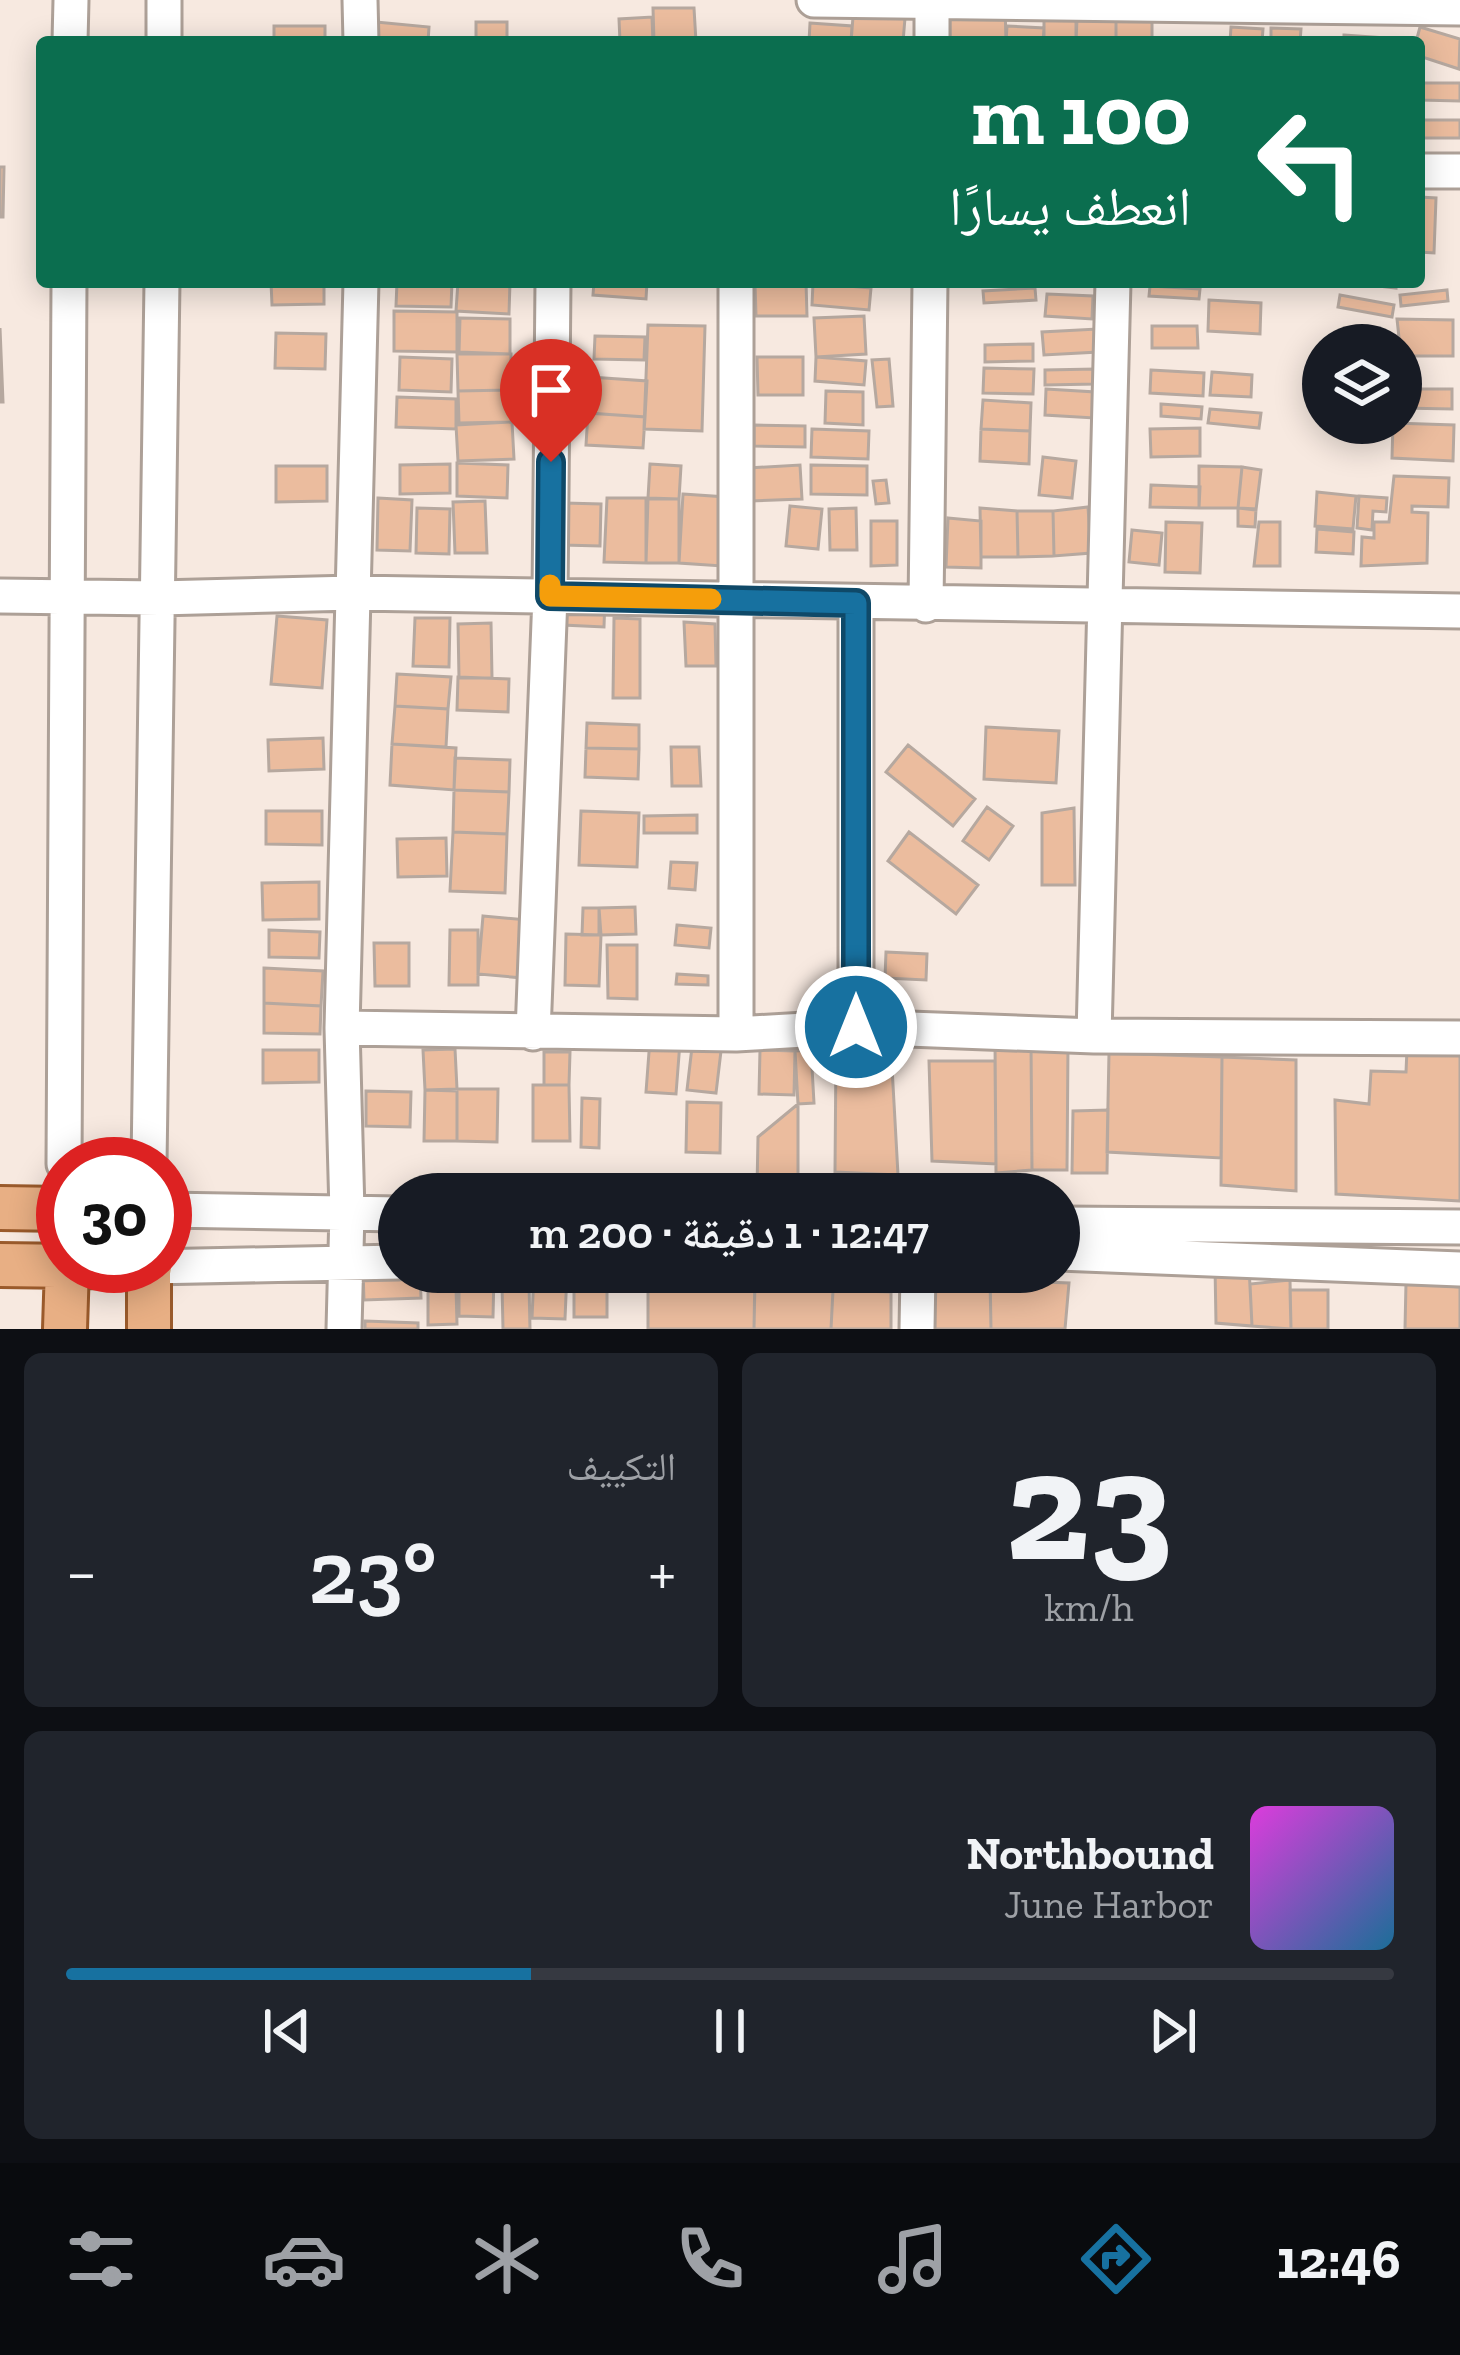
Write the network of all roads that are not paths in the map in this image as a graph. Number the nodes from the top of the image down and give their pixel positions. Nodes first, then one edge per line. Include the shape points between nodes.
1 (71, 0) edge
2 (164, 0) edge
3 (360, 0) edge
4 (814, 0) edge
5 (932, 0) edge
6 (1460, 8) edge
7 (70, 36) edge
8 (164, 36) edge
9 (362, 36) edge
10 (932, 36) edge
11 (1425, 170) edge
12 (1460, 172) edge
13 (69, 288) edge
14 (162, 288) edge
15 (361, 288) edge
16 (554, 288) edge
17 (736, 288) edge
18 (930, 288) edge
19 (1113, 288) edge
20 (353, 593) junction
21 (0, 596) edge
22 (550, 596) junction
23 (66, 597) junction
24 (158, 598) junction
25 (739, 599) junction
26 (856, 603) junction
27 (926, 605) junction
28 (1106, 607) junction
29 (1460, 610) edge
30 (856, 1027) junction
31 (342, 1028) junction
32 (533, 1033) junction
33 (736, 1034) junction
34 (1094, 1036) junction
35 (1460, 1038) edge
36 (64, 1137) edge
37 (149, 1137) edge
38 (0, 1208) edge
39 (36, 1209) edge
40 (192, 1210) edge
41 (347, 1212) junction
42 (378, 1213) edge
43 (1080, 1224) edge
44 (1460, 1227) edge
45 (1080, 1254) edge
46 (378, 1262) edge
47 (345, 1263) junction
48 (0, 1265) edge
49 (192, 1265) edge
50 (36, 1266) edge
51 (1460, 1269) edge
52 (66, 1293) edge
53 (149, 1293) edge
54 (918, 1293) edge
55 (65, 1329) edge
56 (148, 1329) edge
57 (344, 1329) edge
58 (917, 1329) edge

1 - 7 street
2 - 8 street
3 - 9 street
4 - 5 street
5 - 6 street
5 - 10 street
11 - 12 street
13 - 23 street
14 - 24 street
15 - 20 street
16 - 22 street
17 - 25 street
18 - 27 street
19 - 28 street
20 - 22 street
20 - 24 street
20 - 31 street
21 - 23 street
22 - 25 street
22 - 32 street
23 - 24 street
23 - 36 street
24 - 37 street
25 - 26 street
25 - 33 street
26 - 27 street
26 - 30 street
27 - 28 street
28 - 29 street
28 - 34 street
30 - 33 street
30 - 34 street
31 - 32 street
31 - 41 street
32 - 33 street
34 - 35 street
38 - 39 main road
40 - 41 street
41 - 42 street
41 - 47 street
43 - 44 street
45 - 51 street
46 - 47 street
47 - 49 street
47 - 57 street
48 - 50 main road
52 - 55 main road
53 - 56 main road
54 - 58 street

